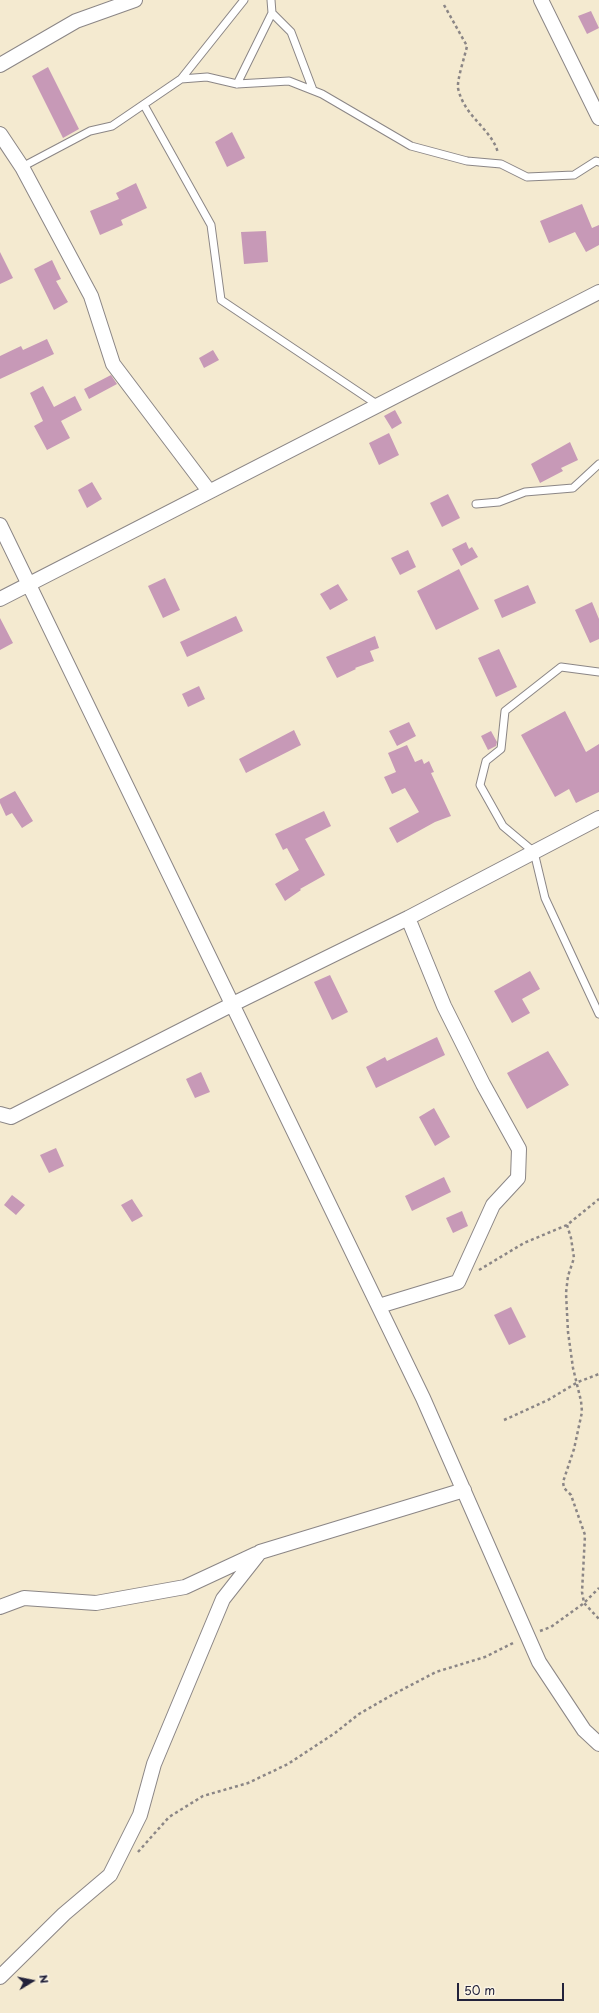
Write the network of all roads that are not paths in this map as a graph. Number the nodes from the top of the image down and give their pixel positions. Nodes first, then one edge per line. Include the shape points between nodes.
1 (135, 0) edge
2 (244, 0) edge
3 (271, 0) edge
4 (541, 0) edge
5 (272, 13) junction
6 (0, 65) edge
7 (181, 79) junction
8 (237, 84) junction
9 (312, 90) junction
10 (144, 104) junction
11 (599, 118) edge
12 (0, 134) edge
13 (599, 162) edge
14 (22, 167) junction
15 (599, 292) edge
16 (378, 405) junction
17 (599, 464) edge
18 (209, 491) junction
19 (476, 504) dead end
20 (0, 525) edge
21 (30, 584) junction
22 (0, 599) edge
23 (599, 672) edge
24 (599, 818) edge
25 (534, 852) junction
26 (408, 918) junction
27 (233, 1004) junction
28 (599, 1014) edge
29 (0, 1114) edge
30 (379, 1306) junction
31 (464, 1490) junction
32 (260, 1552) junction
33 (0, 1607) edge
34 (599, 1744) edge
35 (0, 1977) edge

1 - 6 street via 76,21
2 - 7 lane
3 - 5 lane
4 - 11 street
5 - 8 lane
5 - 9 lane via 291,32
7 - 8 lane via 207,77
7 - 10 lane
8 - 9 lane via 290,81
9 - 13 lane via 411,146 467,161 501,164 527,177 574,175 596,161
10 - 14 lane via 112,126 90,131
10 - 16 lane via 211,225 221,300
12 - 14 street
14 - 18 street via 91,296 113,364
15 - 16 street
16 - 18 street
17 - 19 lane via 573,488 525,492 499,502
18 - 21 street
20 - 21 street
21 - 22 street
21 - 27 street
23 - 25 lane via 561,667 506,711 501,748 486,761 480,785 503,826
24 - 25 street
25 - 26 street
25 - 28 lane via 544,898
26 - 27 street
26 - 30 street via 444,1006 519,1149 518,1178 493,1205 458,1282
27 - 29 street via 11,1117
27 - 30 street
30 - 31 street
31 - 32 street
31 - 34 street via 539,1662 584,1730
32 - 33 street via 185,1588 96,1603 24,1598
32 - 35 street via 223,1599 154,1764 140,1815 110,1875 64,1914

